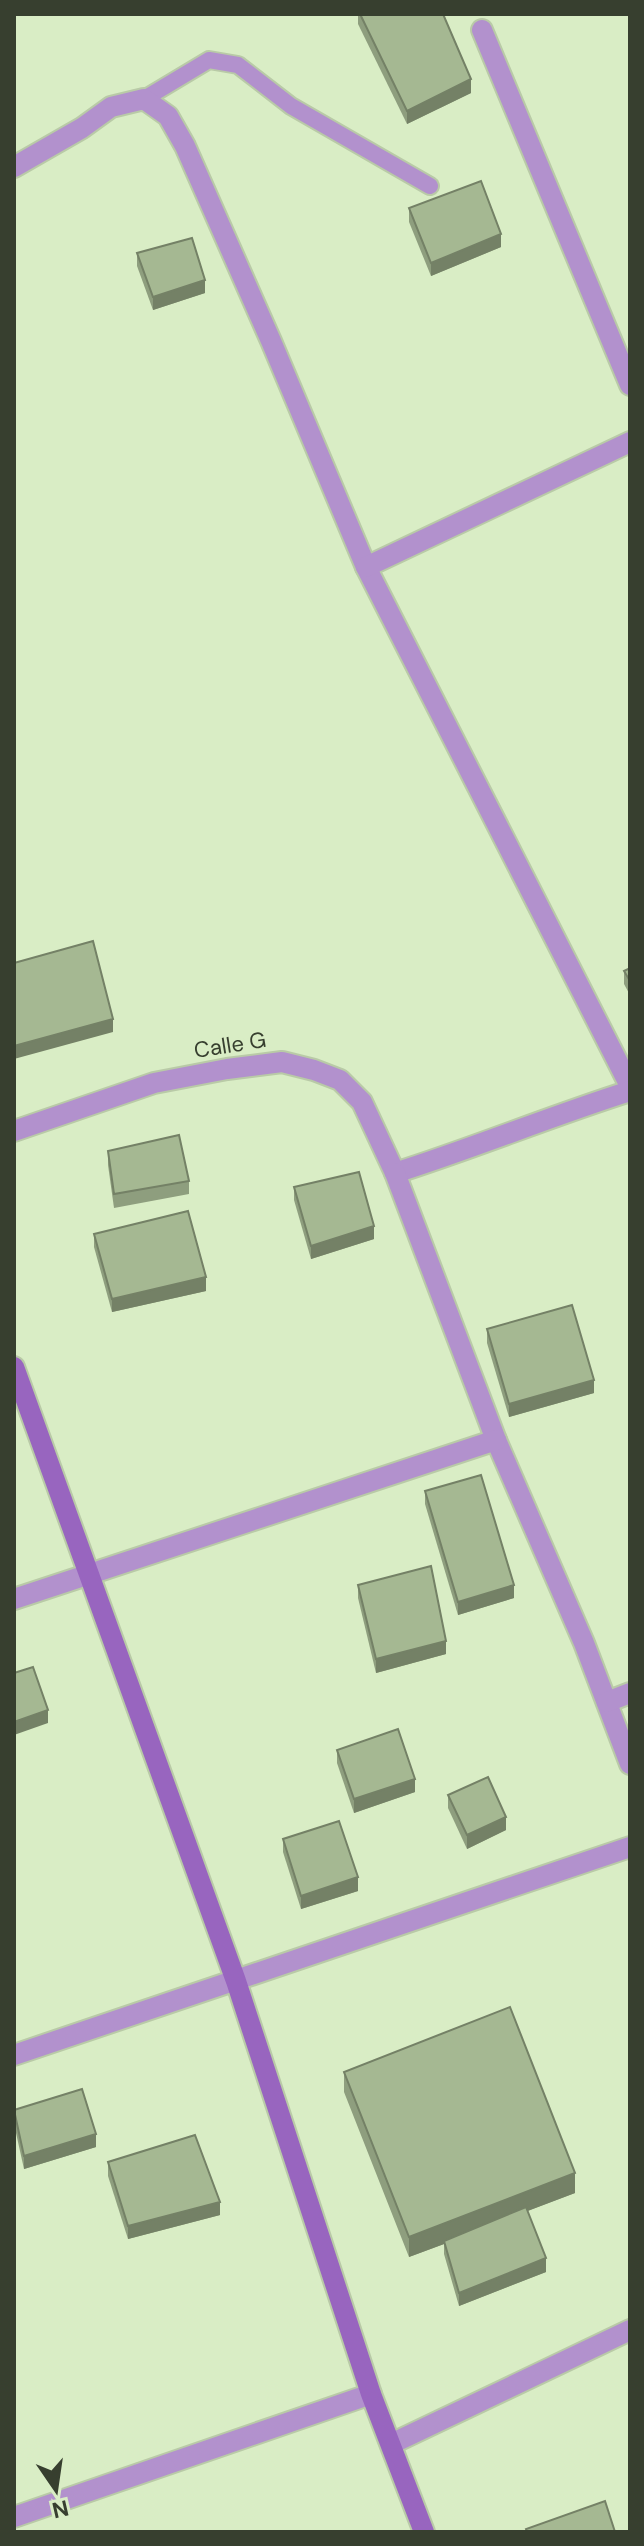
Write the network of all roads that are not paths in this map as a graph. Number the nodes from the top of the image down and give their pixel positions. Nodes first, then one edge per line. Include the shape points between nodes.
1 (482, 30) dead end
2 (144, 99) junction
3 (14, 167) edge
4 (430, 186) dead end
5 (630, 385) edge
6 (630, 442) edge
7 (366, 567) junction
8 (630, 1088) edge
9 (14, 1131) edge
10 (395, 1173) junction
11 (14, 1367) edge
12 (496, 1440) junction
13 (90, 1575) junction
14 (14, 1599) edge
15 (630, 1693) edge
16 (607, 1702) junction
17 (630, 1764) edge
18 (630, 1847) edge
19 (236, 1981) junction
20 (14, 2055) edge
21 (630, 2330) edge
22 (371, 2394) junction
23 (391, 2444) junction
24 (14, 2517) edge
25 (424, 2532) edge

1 - 5 street
2 - 3 street via 111,107
2 - 4 lane via 209,60 238,65 291,106
2 - 7 street via 168,116 185,146
6 - 7 street
7 - 8 street
8 - 10 street
9 - 10 street, Calle G via 154,1083 282,1062 340,1080 362,1102
10 - 12 street, Calle G
11 - 13 street
12 - 13 street
12 - 16 street, Calle G
13 - 14 street
13 - 19 street
15 - 16 street
16 - 17 street, Calle G
18 - 19 street
19 - 20 street
19 - 22 street
21 - 23 street
22 - 23 street
22 - 24 street
23 - 25 street

